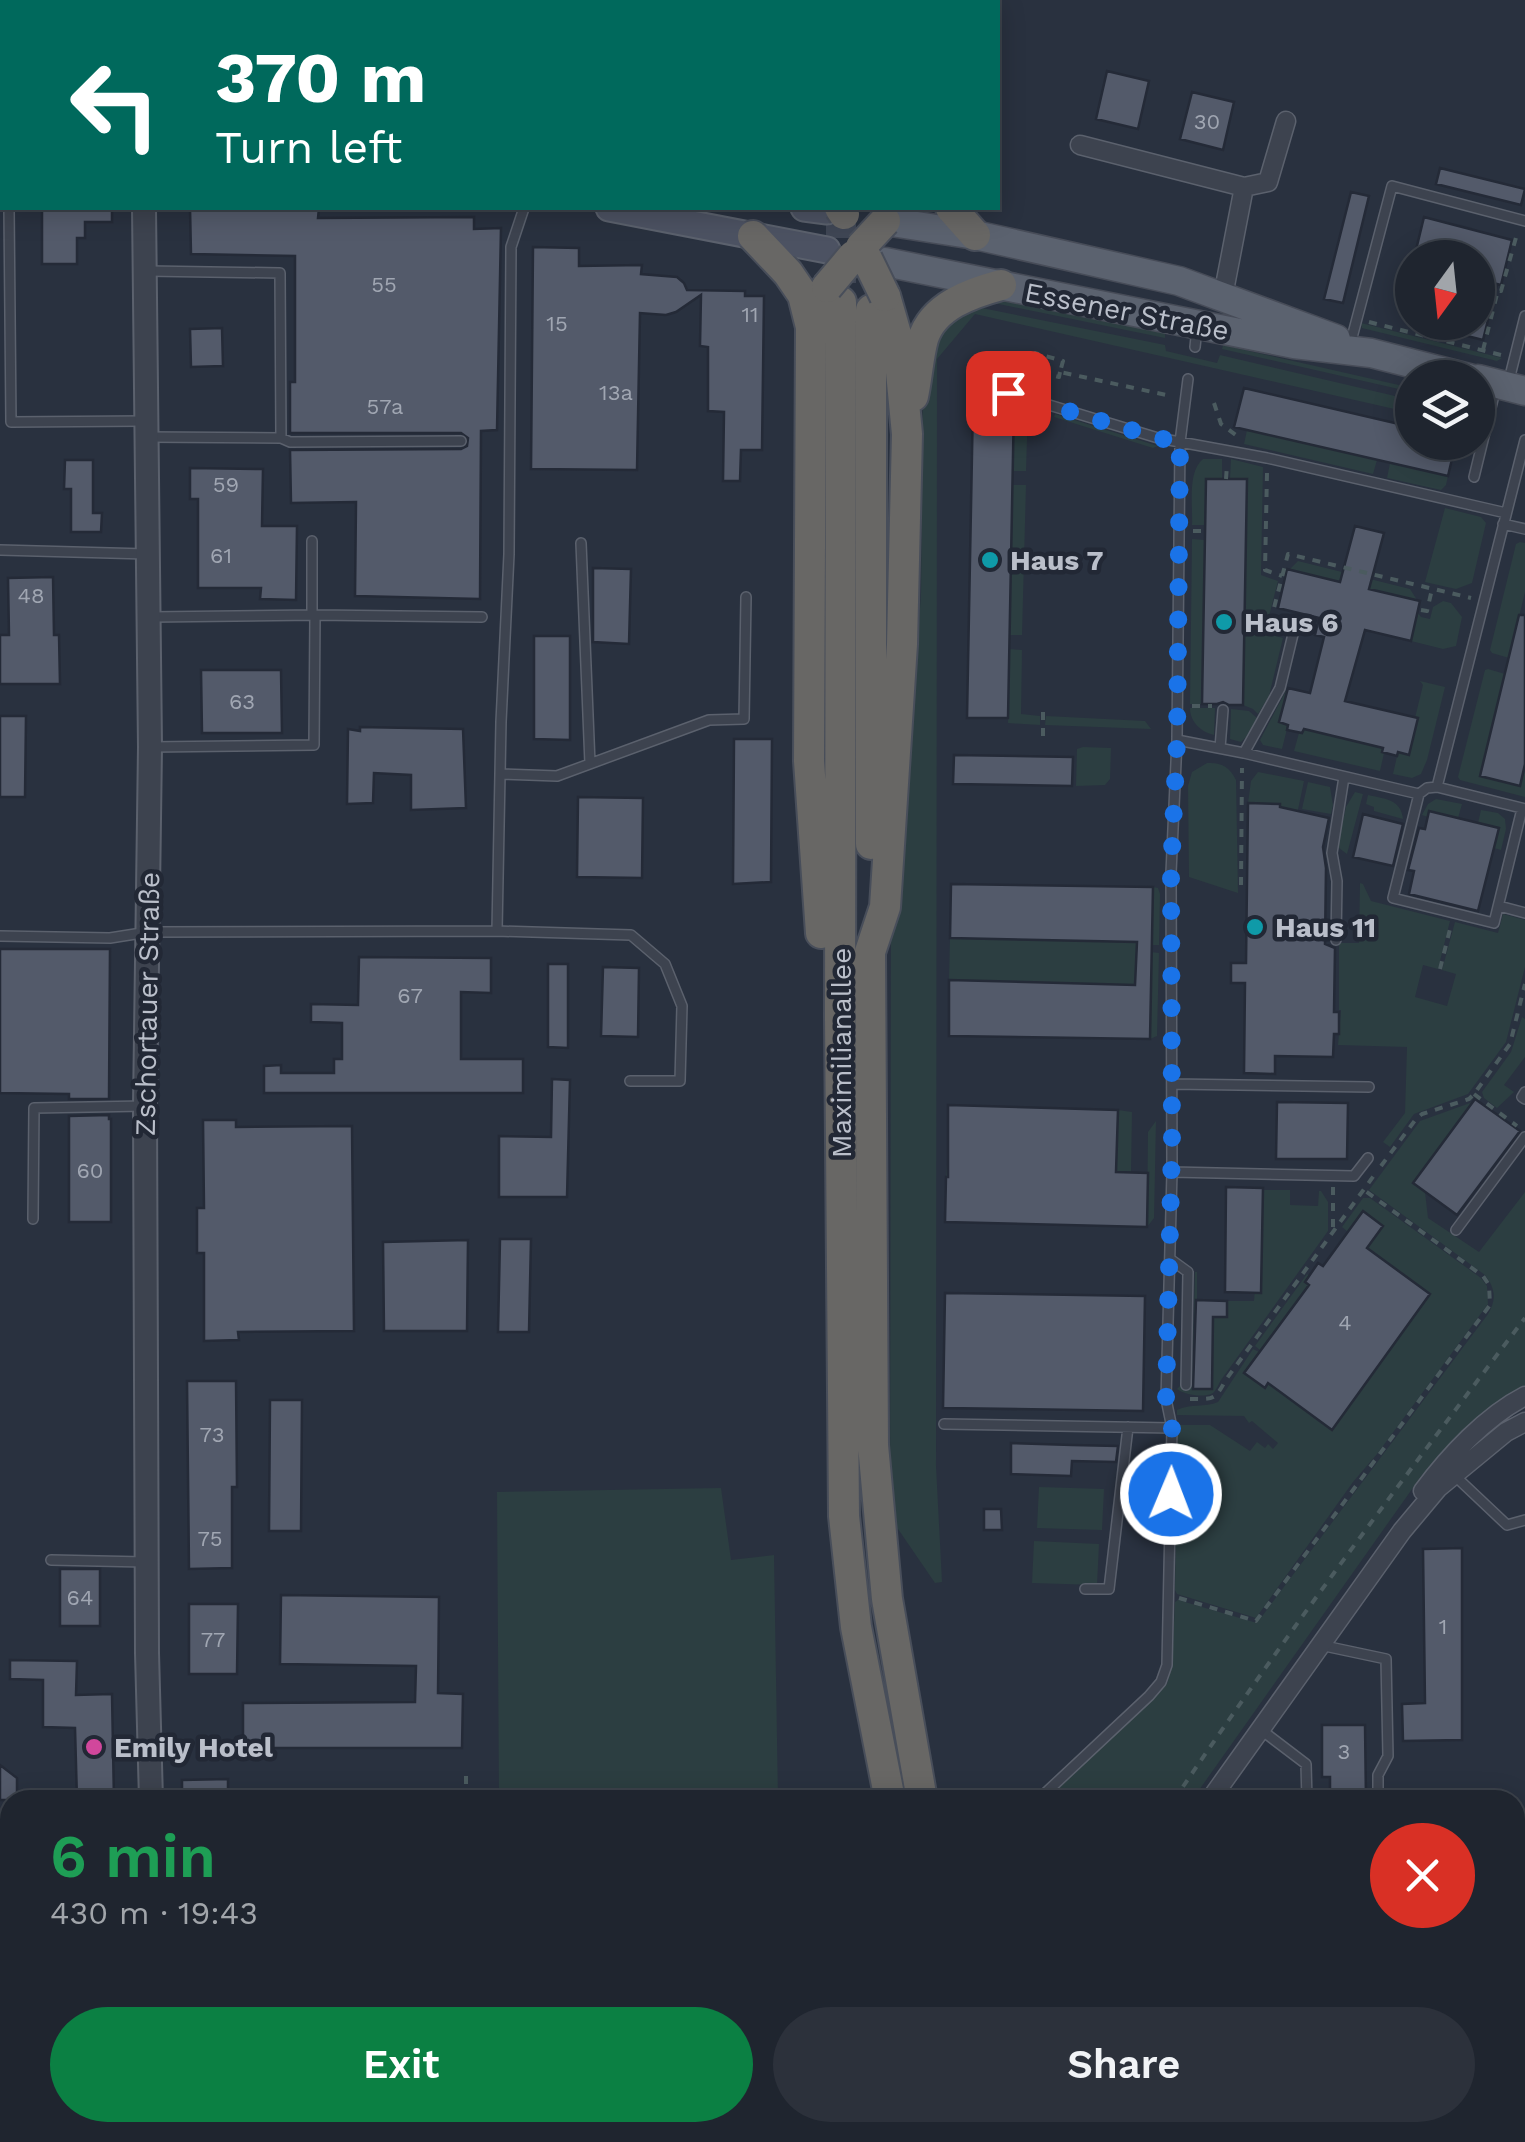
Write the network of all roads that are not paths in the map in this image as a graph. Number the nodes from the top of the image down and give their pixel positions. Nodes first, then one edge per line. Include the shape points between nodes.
1 (1286, 121) dead end
2 (1080, 145) dead end
3 (1244, 187) junction
4 (9, 210) edge
5 (144, 210) edge
6 (523, 210) edge
7 (619, 210) edge
8 (829, 210) edge
9 (953, 210) edge
10 (892, 214) edge
11 (1521, 226) edge
12 (752, 236) junction
13 (975, 236) junction
14 (859, 255) junction
15 (145, 271) junction
16 (1000, 285) junction
17 (834, 295) junction
18 (1223, 296) junction
19 (878, 303) junction
20 (1525, 316) edge
21 (812, 328) junction
22 (1360, 339) junction
23 (1423, 360) edge
24 (1188, 380) dead end
25 (1495, 384) edge
26 (983, 385) dead end
27 (145, 429) junction
28 (907, 434) junction
29 (280, 438) junction
30 (1525, 440) edge
31 (461, 442) dead end
32 (1180, 442) junction
33 (1478, 460) edge
34 (1474, 477) dead end
35 (1505, 518) junction
36 (1525, 530) edge
37 (312, 541) dead end
38 (581, 543) dead end
39 (0, 550) edge
40 (147, 554) junction
41 (746, 598) dead end
42 (313, 615) junction
43 (148, 617) junction
44 (482, 617) dead end
45 (1295, 626) dead end
46 (1223, 710) dead end
47 (1177, 740) junction
48 (150, 747) junction
49 (1220, 748) junction
50 (1244, 753) junction
51 (590, 764) junction
52 (500, 774) junction
53 (1344, 777) junction
54 (1437, 787) junction
55 (1419, 794) junction
56 (1524, 809) edge
57 (1499, 906) junction
58 (1525, 913) edge
59 (497, 930) junction
60 (148, 932) junction
61 (0, 936) edge
62 (1336, 940) dead end
63 (870, 952) junction
64 (840, 1018) junction
65 (630, 1081) dead end
66 (1173, 1084) junction
67 (1369, 1087) dead end
68 (145, 1106) junction
69 (1525, 1134) edge
70 (1368, 1158) dead end
71 (1172, 1172) junction
72 (33, 1219) dead end
73 (1456, 1230) dead end
74 (1170, 1259) junction
75 (1186, 1385) dead end
76 (1525, 1396) edge
77 (1525, 1422) edge
78 (944, 1424) dead end
79 (1128, 1427) junction
80 (1172, 1428) junction
81 (1454, 1475) junction
82 (1525, 1520) edge
83 (1402, 1531) junction
84 (51, 1560) dead end
85 (148, 1562) junction
86 (1085, 1589) dead end
87 (1320, 1645) junction
88 (1260, 1729) junction
89 (151, 1790) edge
90 (888, 1790) edge
91 (920, 1790) edge
92 (1048, 1790) edge
93 (1217, 1790) edge
94 (1306, 1790) edge
95 (1378, 1790) edge

1 - 3 street via 1268,182
2 - 3 street
3 - 18 street, Essener Straße
4 - 27 lane via 11,422
5 - 15 street, Zschortauer Straße
6 - 52 lane via 511,246
7 - 12 main road, Essener Straße
8 - 14 highway
9 - 13 highway
10 - 13 main road, Essener Straße
10 - 14 highway, bridge
11 - 22 lane via 1392,186
12 - 14 main road, Essener Straße
12 - 21 highway via 788,273
13 - 18 main road, Essener Straße via 1133,269
14 - 16 main road, Essener Straße
14 - 17 highway, bridge
14 - 19 highway, bridge
15 - 27 street, Zschortauer Straße
15 - 29 lane via 280,273
16 - 22 main road, Essener Straße via 1196,336 1294,344
16 - 28 highway via 958,300 924,335
17 - 21 highway via 818,302
17 - 64 highway, Maximilianallee
18 - 22 main road, Essener Straße
19 - 28 highway via 898,341
19 - 63 highway, Maximilianallee
20 - 25 lane via 1514,358
21 - 64 highway via 809,761 824,979
22 - 23 main road, Essener Straße
24 - 32 lane
26 - 32 lane
27 - 29 lane
27 - 40 street, Zschortauer Straße
28 - 63 highway via 885,907
29 - 31 lane
30 - 35 lane
32 - 35 lane
32 - 47 lane
33 - 34 lane
35 - 36 lane
35 - 54 lane
37 - 42 lane
38 - 51 lane
39 - 40 lane
40 - 43 street, Zschortauer Straße
41 - 51 lane via 744,719 709,720
42 - 43 lane
42 - 44 lane
42 - 48 lane via 314,745
43 - 48 street, Zschortauer Straße
45 - 50 lane via 1280,688
46 - 49 lane
47 - 49 lane
47 - 66 lane
48 - 60 street, Zschortauer Straße
49 - 50 lane
50 - 53 lane
51 - 52 lane via 557,776
52 - 59 lane
53 - 55 lane
53 - 62 lane via 1332,853
54 - 55 lane
54 - 56 lane
55 - 57 lane via 1392,898 1494,923
56 - 57 lane
57 - 58 lane
59 - 60 lane
59 - 65 lane via 631,935 665,964 682,1006 680,1081
60 - 61 lane
60 - 68 street, Zschortauer Straße
63 - 91 highway, Maximilianallee via 873,1445 887,1600
64 - 90 highway, Maximilianallee via 844,1516 856,1628
66 - 67 lane
66 - 71 lane
68 - 72 lane via 34,1108
68 - 85 street, Zschortauer Straße
69 - 73 lane
70 - 71 lane via 1354,1176
71 - 74 lane
74 - 75 lane via 1188,1272
74 - 80 lane via 1166,1399
76 - 83 street via 1444,1462
77 - 81 street
78 - 79 lane
79 - 80 lane
79 - 86 lane via 1109,1588
80 - 92 lane via 1167,1665 1161,1682
81 - 82 lane via 1507,1524
81 - 83 street
83 - 87 street
84 - 85 lane
85 - 89 street, Zschortauer Straße
87 - 88 street
87 - 95 lane via 1386,1659 1388,1756
88 - 93 street
88 - 94 lane via 1306,1764

